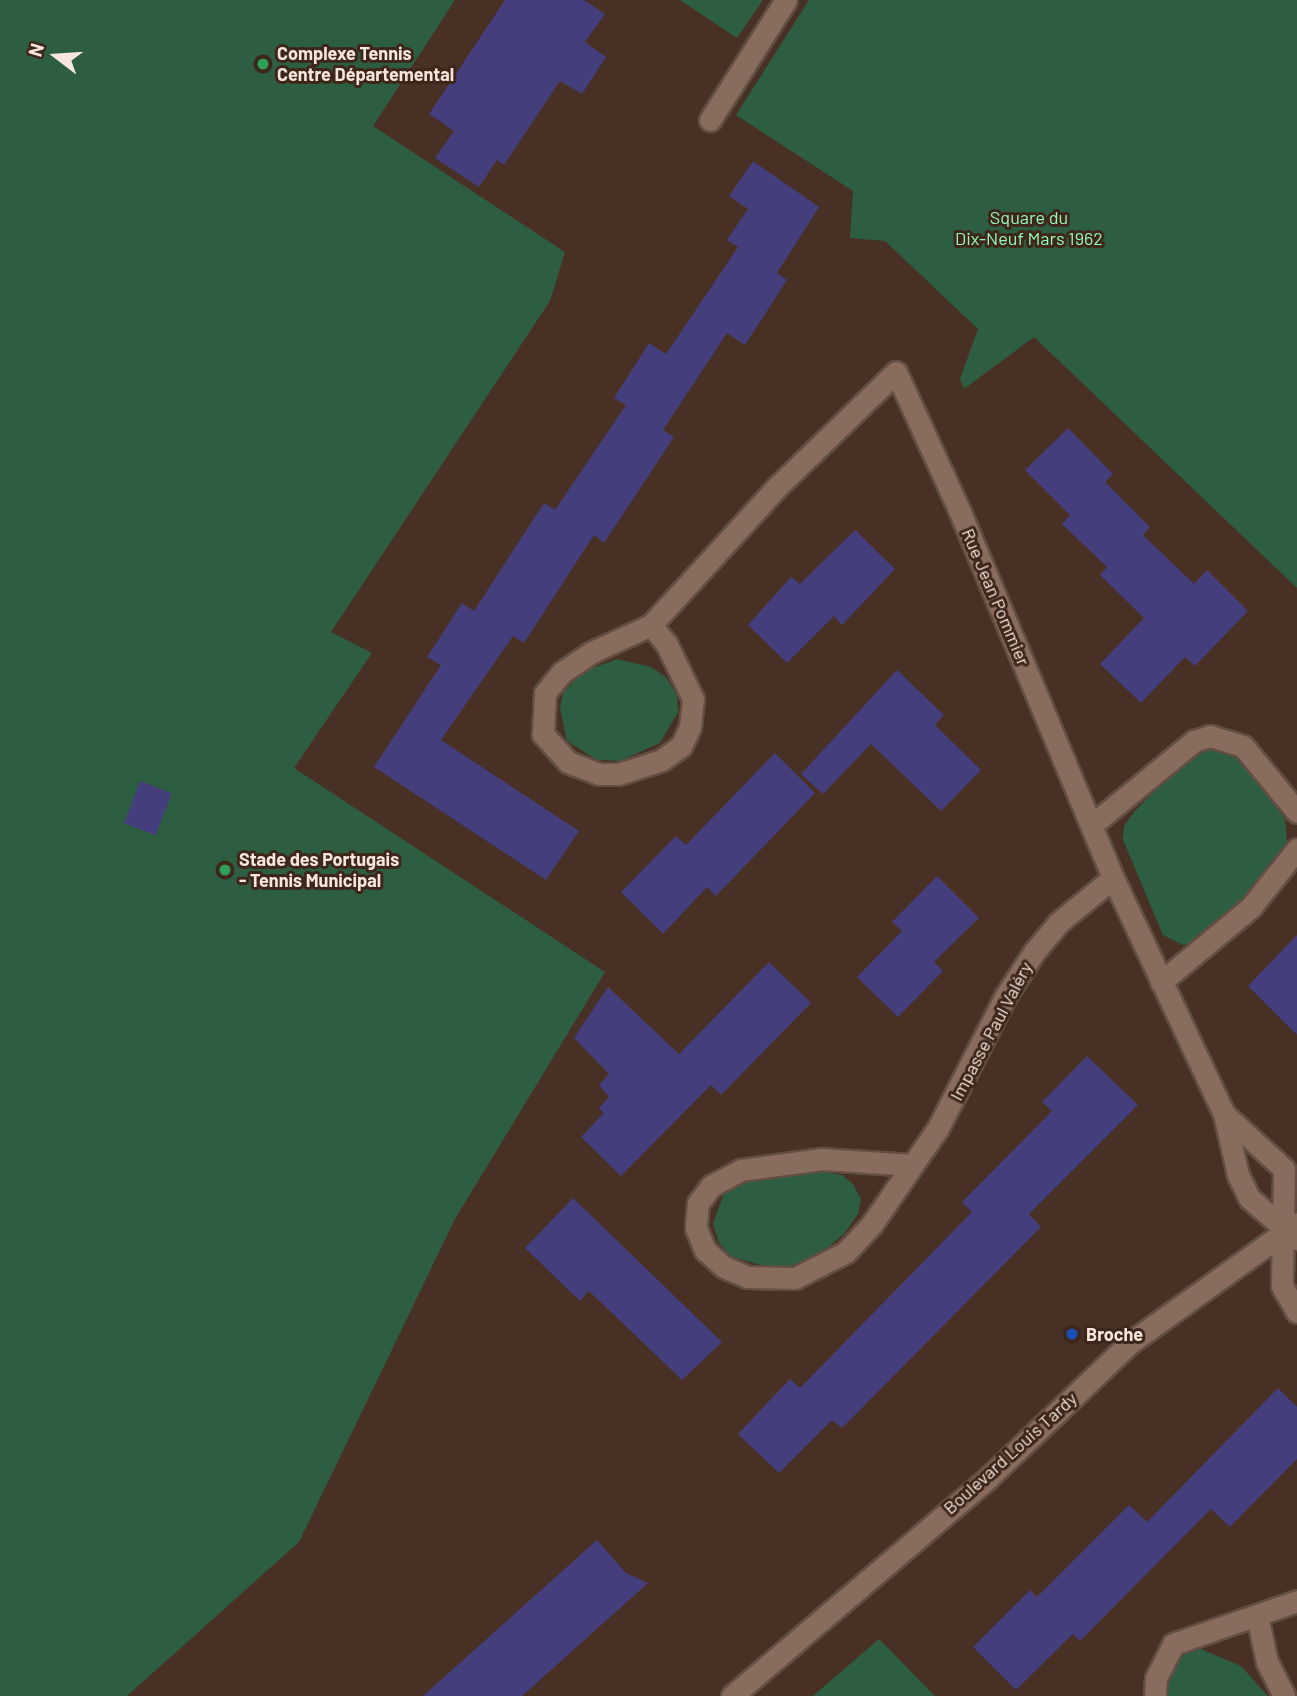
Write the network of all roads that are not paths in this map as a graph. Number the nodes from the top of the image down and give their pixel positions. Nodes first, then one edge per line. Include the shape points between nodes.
1 (786, 0) edge
2 (710, 120) dead end
3 (651, 625) junction
4 (1297, 812) edge
5 (1093, 824) junction
6 (1297, 849) edge
7 (1113, 878) junction
8 (1161, 982) junction
9 (1224, 1114) junction
10 (912, 1165) junction
11 (1292, 1231) edge
12 (1297, 1312) edge
13 (1297, 1601) edge
14 (1257, 1616) junction
15 (732, 1696) edge
16 (1155, 1696) edge
17 (1284, 1696) edge

1 - 2 street
3 - 3 street via 592,652 561,673 545,694 543,734 568,762 599,774 618,774 662,760 681,746 690,727 693,698 667,645
3 - 5 street, Rue Jean Pommier via 777,487 895,372
4 - 5 street via 1243,746 1210,736 1194,741
5 - 7 street, Rue Jean Pommier
6 - 8 street via 1251,906
7 - 8 street, Rue Jean Pommier
7 - 10 street, Impasse Paul Valéry via 1058,923 1034,951 969,1074
8 - 9 street, Rue Jean Pommier
9 - 11 street, Rue Jean Pommier via 1238,1175 1249,1198
9 - 11 street, Rue Jean Pommier via 1284,1168
10 - 10 street, Impasse Paul Valéry via 872,1224 846,1252 795,1278 771,1281 724,1267 705,1250 696,1228 698,1203 710,1186 741,1170 822,1159
11 - 12 street, Rue Jean Pommier via 1282,1286
11 - 15 street, Boulevard Louis Tardy via 1131,1342 988,1478
13 - 14 street
14 - 16 street via 1194,1633 1173,1644 1156,1678
14 - 17 street via 1267,1662

